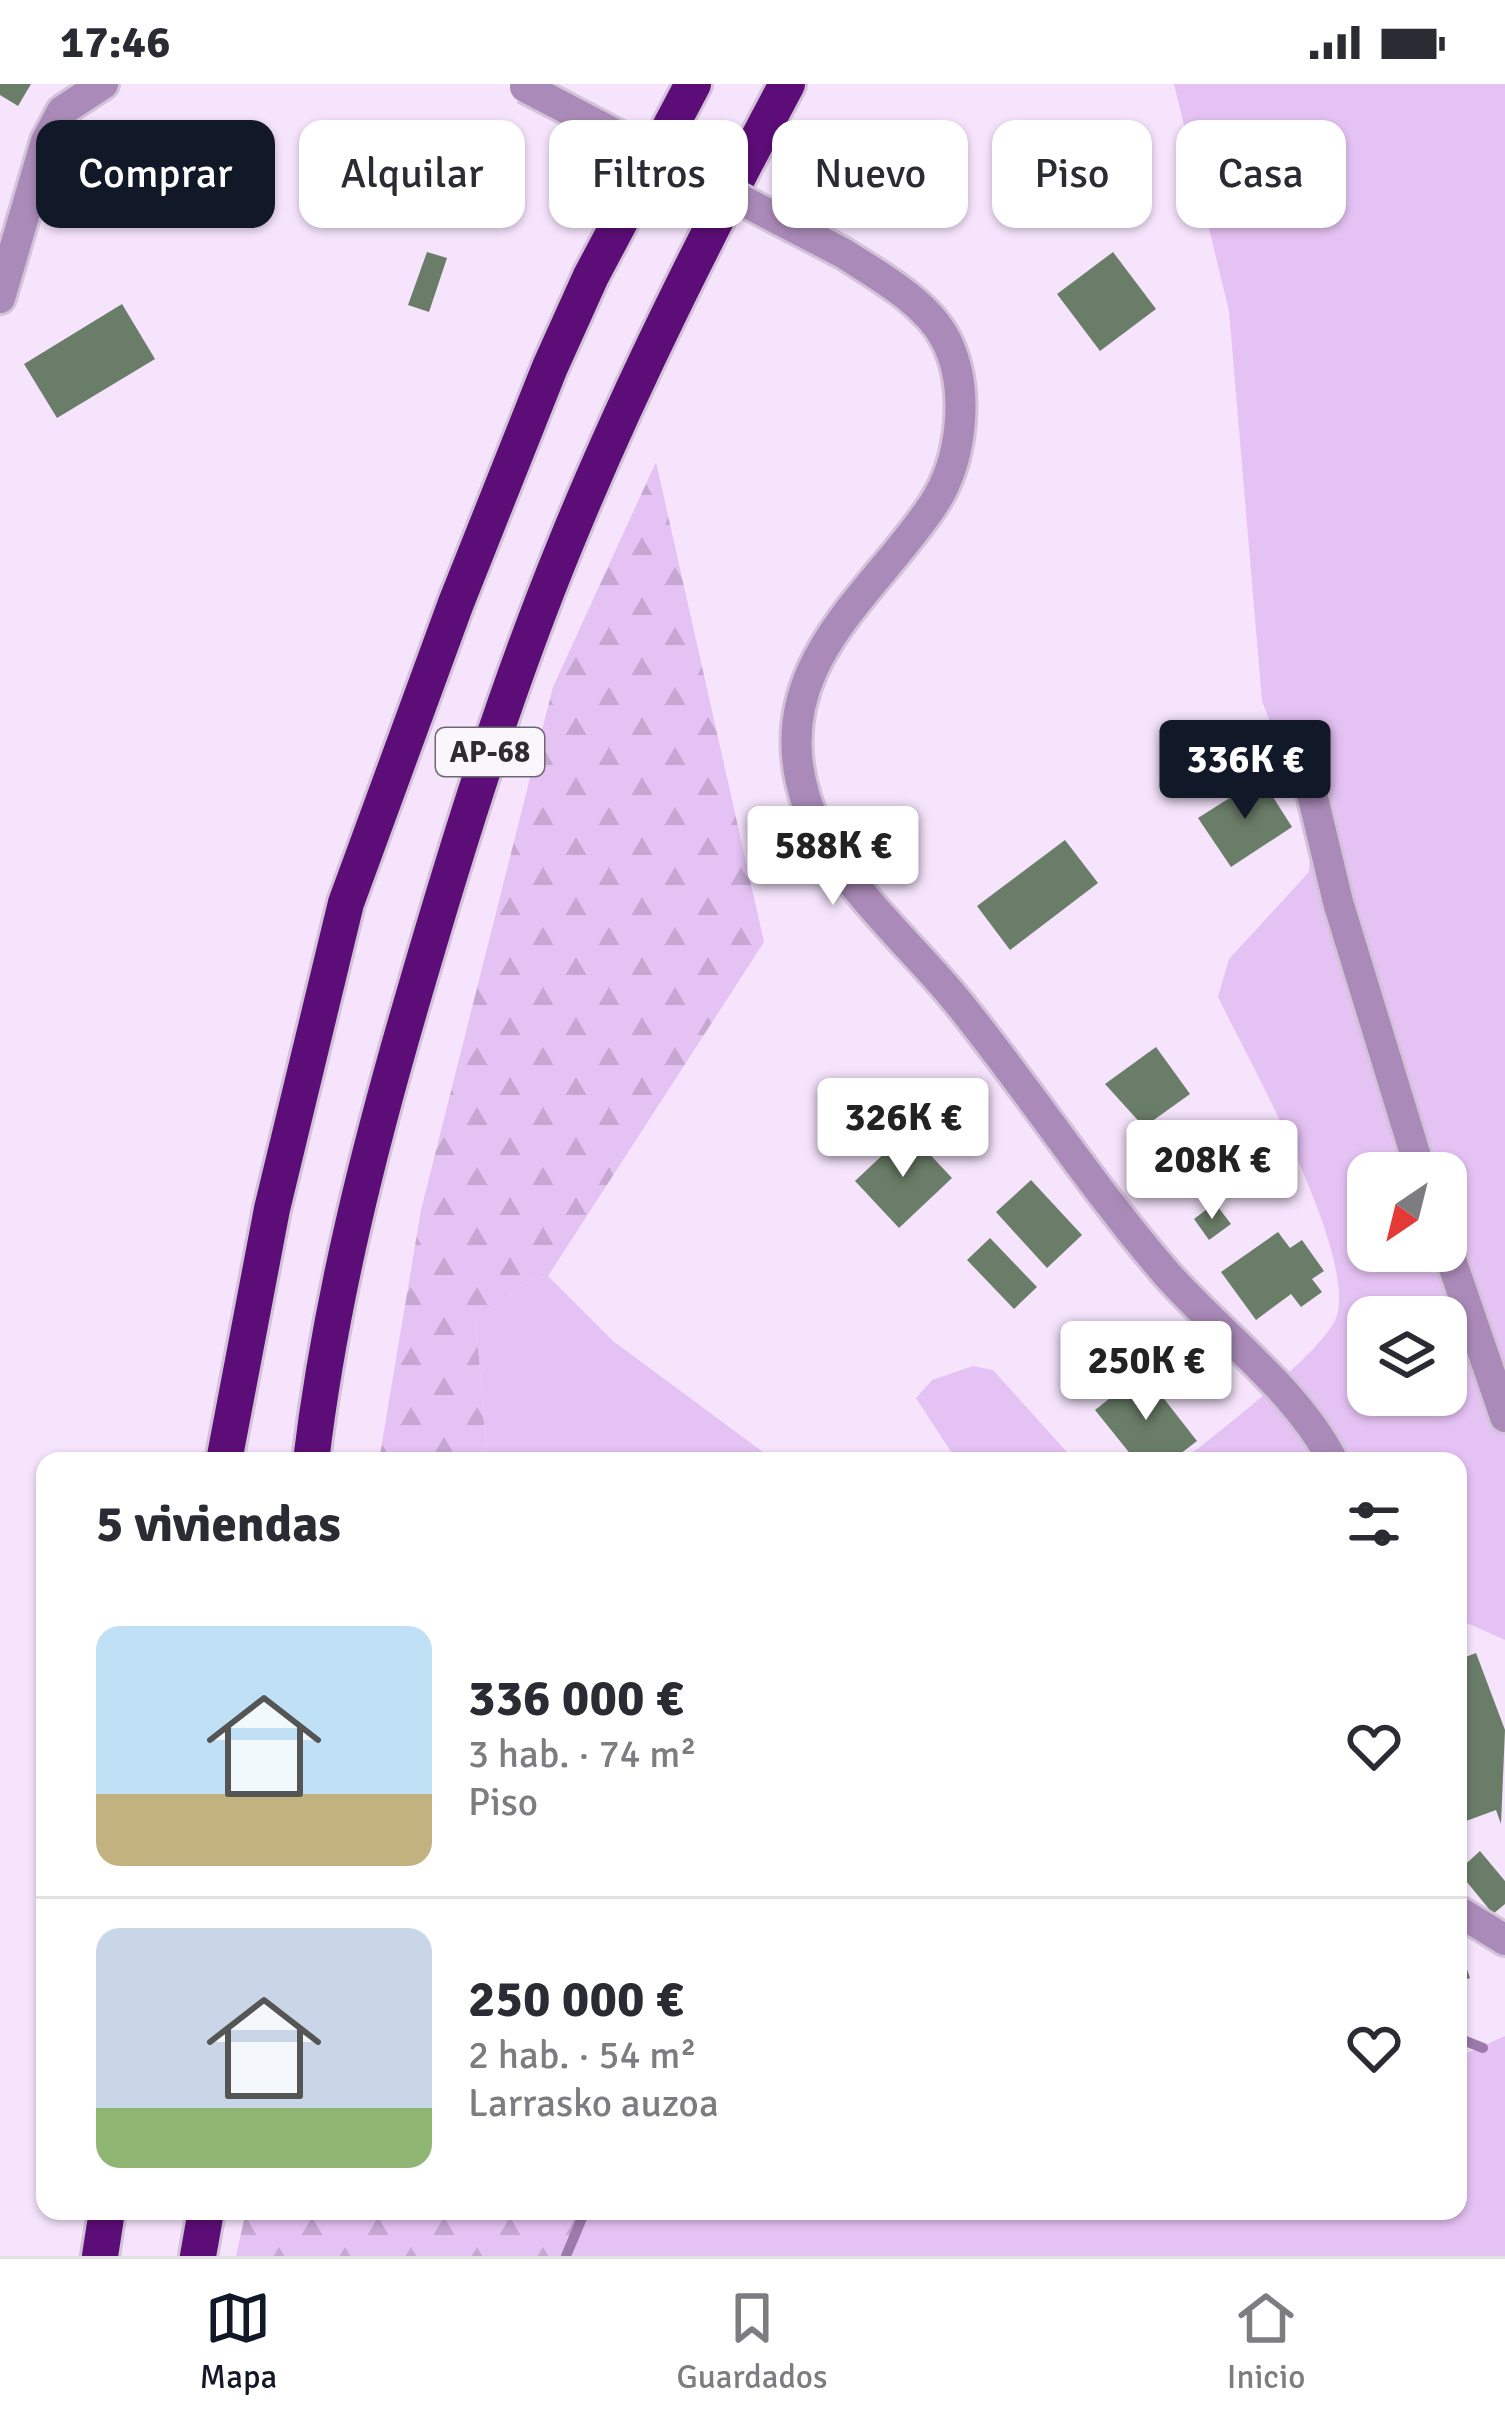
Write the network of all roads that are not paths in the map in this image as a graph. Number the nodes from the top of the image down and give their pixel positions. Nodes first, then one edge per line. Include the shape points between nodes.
1 (103, 84) edge
2 (692, 84) edge
3 (787, 84) edge
4 (521, 86) edge
5 (0, 298) edge
6 (1310, 781) dead end
7 (1415, 1152) edge
8 (1455, 1272) edge
9 (1505, 1417) edge
10 (226, 1452) edge
11 (312, 1452) edge
12 (1328, 1452) edge
13 (1467, 1917) edge
14 (1505, 1940) edge
15 (106, 2220) edge
16 (204, 2220) edge
17 (100, 2256) edge
18 (198, 2256) edge

1 - 5 street via 62,111 46,141
2 - 10 highway, AP-68 via 550,367 346,903 272,1209
3 - 11 highway, AP-68 via 622,414 557,565 477,789 364,1177
4 - 12 street, bridge via 843,253 901,291 945,338 959,385 959,439 935,503 827,638 805,686 798,746 805,796 833,857 960,1004 1166,1272
6 - 7 street
8 - 9 street
13 - 14 street
15 - 17 highway
16 - 18 highway

